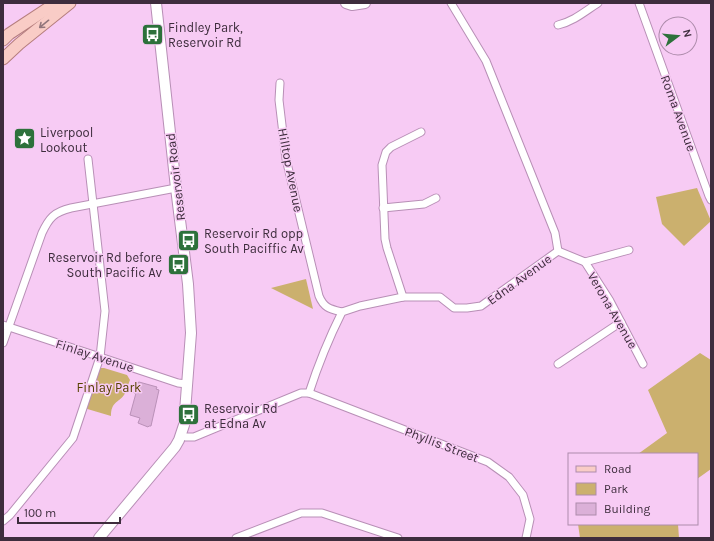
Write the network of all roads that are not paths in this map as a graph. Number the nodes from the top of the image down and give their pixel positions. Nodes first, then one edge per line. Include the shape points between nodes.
1 (56, 3) edge
2 (70, 3) edge
3 (156, 3) edge
4 (346, 3) edge
5 (365, 3) edge
6 (451, 3) edge
7 (598, 3) edge
8 (639, 3) edge
9 (558, 25) dead end
10 (3, 40) edge
11 (3, 59) edge
12 (280, 83) dead end
13 (421, 132) dead end
14 (88, 159) dead end
15 (176, 188) junction
16 (436, 198) dead end
17 (711, 200) edge
18 (92, 204) junction
19 (383, 208) junction
20 (629, 250) dead end
21 (558, 251) junction
22 (585, 262) junction
23 (403, 297) junction
24 (342, 312) junction
25 (621, 322) junction
26 (6, 326) edge
27 (3, 343) edge
28 (100, 357) junction
29 (558, 364) dead end
30 (643, 364) dead end
31 (187, 384) junction
32 (309, 393) junction
33 (181, 435) junction
34 (3, 522) edge
35 (99, 538) edge
36 (236, 538) edge
37 (398, 538) edge
38 (526, 538) edge

1 - 10 main road
2 -> 11 main road
3 - 15 street, Reservoir Road
4 - 5 street
6 - 21 street, Edna Avenue via 486,61 555,233
7 - 9 street via 576,18
8 - 17 street, Roma Avenue
12 - 24 street, Hilltop Avenue via 279,100 286,159 319,296 327,308
13 - 19 street via 391,146 386,152 382,165
14 - 18 street
15 - 18 street
15 - 31 street, Reservoir Road via 190,307 191,333
16 - 19 street via 424,204
18 - 26 street via 56,213 46,224
18 - 28 street via 105,311
19 - 23 street via 387,248
20 - 22 street
21 - 22 street, Verona Avenue
21 - 23 street, Edna Avenue via 481,306 454,308 440,297
22 - 25 street, Verona Avenue
23 - 24 street, Edna Avenue
24 - 32 street
25 - 29 street
25 - 30 street, Verona Avenue
26 - 27 street
26 - 28 street, Finlay Avenue
28 - 31 street, Finlay Avenue
28 - 34 street via 73,438
31 - 33 street, Reservoir Road
32 - 33 street via 301,393 194,436
32 - 38 street, Phyllis Street via 488,462 509,477 523,495 530,519
33 - 35 street, Reservoir Road via 175,447
36 - 37 street via 301,513 322,512

